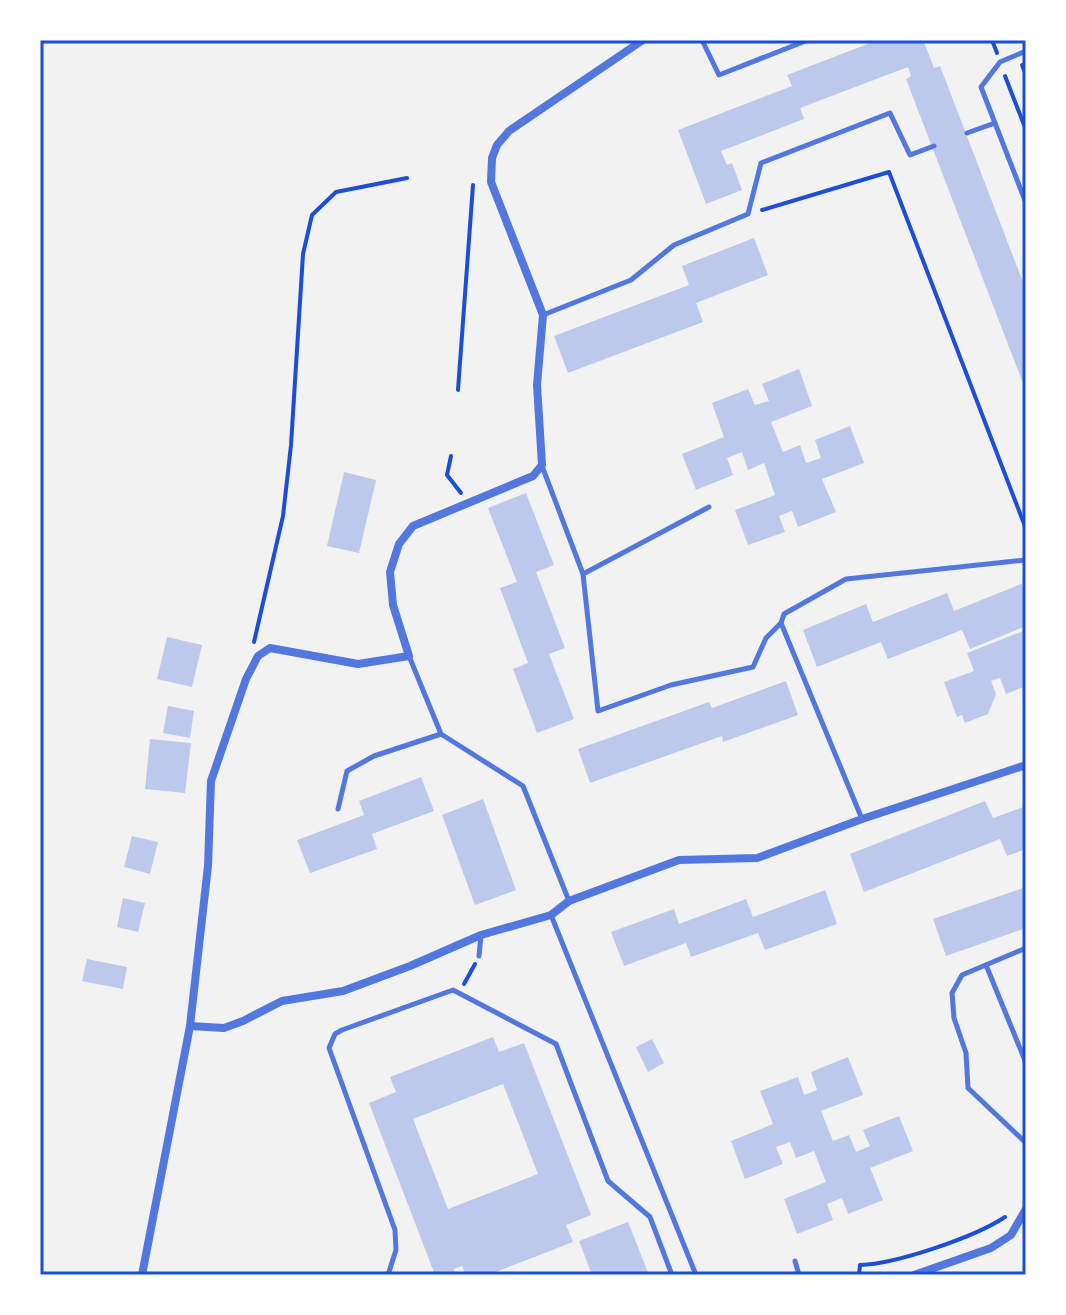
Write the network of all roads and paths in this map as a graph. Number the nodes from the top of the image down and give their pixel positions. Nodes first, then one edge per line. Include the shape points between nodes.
1 (643, 40) edge
2 (702, 40) edge
3 (808, 40) edge
4 (992, 40) edge
5 (1026, 51) edge
6 (1000, 62) junction
7 (995, 123) junction
8 (1026, 130) edge
9 (967, 133) dead end
10 (934, 146) dead end
11 (407, 178) dead end
12 (473, 185) dead end
13 (1026, 203) edge
14 (748, 214) junction
15 (543, 315) junction
16 (458, 390) dead end
17 (451, 456) dead end
18 (542, 465) junction
19 (470, 503) junction
20 (709, 507) dead end
21 (1026, 529) edge
22 (1026, 560) edge
23 (583, 574) junction
24 (781, 623) junction
25 (253, 649) dead end
26 (409, 656) junction
27 (441, 734) junction
28 (1026, 765) edge
29 (338, 809) dead end
30 (862, 819) junction
31 (569, 901) junction
32 (551, 915) junction
33 (481, 935) junction
34 (1026, 948) edge
35 (479, 956) joint
36 (986, 965) junction
37 (458, 993) junction
38 (190, 1026) junction
39 (1026, 1063) edge
40 (1026, 1143) edge
41 (1026, 1209) edge
42 (1014, 1210) dead end
43 (795, 1261) dead end
44 (142, 1275) edge
45 (388, 1275) edge
46 (672, 1275) edge
47 (696, 1275) edge
48 (799, 1275) edge
49 (859, 1275) edge
50 (914, 1275) edge

1 - 15 street via 509,131 492,158 491,182
2 - 3 lane via 719,75
4 - 6 path
5 - 6 lane
6 - 7 lane via 981,87
6 - 8 path
7 - 9 lane
7 - 13 lane
10 - 14 lane via 910,155 890,113 761,163
11 - 25 path via 336,192 312,215 303,254 283,516
12 - 16 path
14 - 15 lane via 674,245 631,280
14 - 21 path via 889,172
15 - 18 street via 537,385
17 - 19 path via 447,475
18 - 19 street via 533,476
18 - 23 lane
19 - 26 street via 413,526 399,544 390,572 393,605
20 - 23 lane
22 - 24 lane via 846,579 784,614
23 - 24 lane via 598,711 671,685 753,667 766,638
24 - 30 lane
26 - 27 lane
26 - 38 street via 358,664 270,648 258,656 211,781 208,866
27 - 29 lane via 374,756 347,771
27 - 31 lane via 523,786
28 - 30 street
30 - 31 street via 757,858 679,860
31 - 32 street
32 - 33 street
32 - 47 lane
33 - 35 lane
33 - 38 street via 343,991 282,1001 224,1028
34 - 36 lane
35 - 37 path
36 - 39 lane
36 - 40 lane via 962,975 952,993 968,1088
37 - 45 lane via 453,990 342,1030 329,1048 395,1230 396,1250
37 - 46 lane via 556,1044 608,1181 650,1217
38 - 44 street
41 - 50 street via 1011,1235 991,1248
42 - 49 path via 985,1228 890,1262 860,1265
43 - 48 lane

